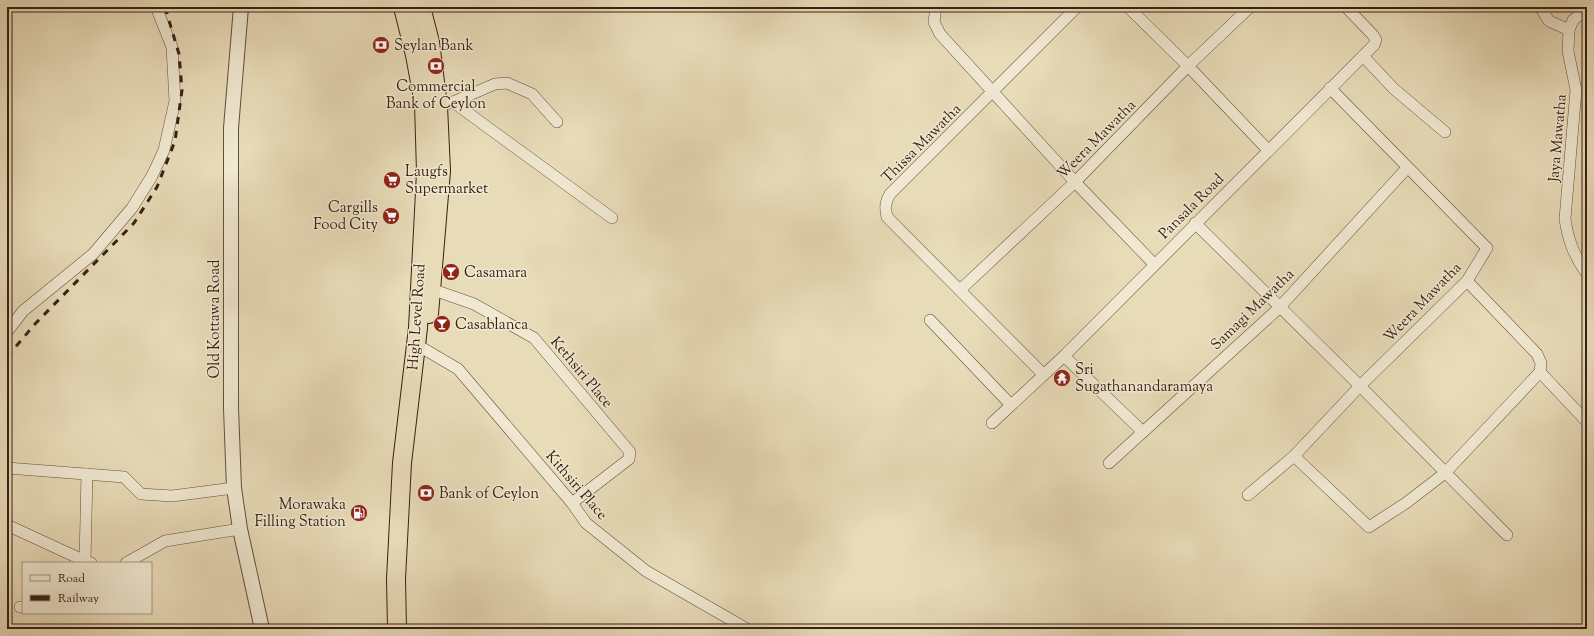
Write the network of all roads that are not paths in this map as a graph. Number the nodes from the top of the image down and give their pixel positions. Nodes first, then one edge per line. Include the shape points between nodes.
1 (156, 7) edge
2 (241, 7) edge
3 (403, 7) edge
4 (420, 7) edge
5 (936, 7) edge
6 (1077, 7) edge
7 (1128, 7) edge
8 (1250, 7) edge
9 (1346, 7) edge
10 (1540, 7) edge
11 (1587, 9) edge
12 (1568, 30) junction
13 (1363, 56) junction
14 (1188, 66) junction
15 (1330, 88) junction
16 (1576, 90) junction
17 (994, 92) junction
18 (1587, 95) edge
19 (446, 104) junction
20 (557, 122) dead end
21 (1445, 132) dead end
22 (1268, 150) junction
23 (1407, 168) junction
24 (1075, 182) junction
25 (612, 218) dead end
26 (1195, 224) junction
27 (1154, 264) junction
28 (1587, 274) edge
29 (1467, 281) junction
30 (431, 289) junction
31 (960, 290) junction
32 (1279, 308) junction
33 (930, 320) dead end
34 (7, 332) edge
35 (424, 349) junction
36 (1064, 356) junction
37 (1540, 372) junction
38 (1043, 374) junction
39 (1360, 386) junction
40 (1011, 405) junction
41 (992, 422) dead end
42 (1587, 422) edge
43 (1143, 432) junction
44 (1294, 456) junction
45 (1109, 463) dead end
46 (7, 468) edge
47 (1445, 473) junction
48 (87, 474) junction
49 (234, 488) junction
50 (1248, 494) dead end
51 (572, 503) junction
52 (7, 525) edge
53 (240, 529) junction
54 (1507, 536) dead end
55 (87, 562) edge
56 (128, 562) edge
57 (262, 629) edge
58 (397, 629) edge
59 (405, 629) edge
60 (747, 629) edge

1 - 34 street via 172,47 175,101 164,150 152,176 132,208 93,254 23,311
2 - 49 street, Old Kottawa Road via 231,128 231,408
3 - 58 highway, High Level Road via 424,104 426,172 418,328 402,463 396,579
4 - 19 highway, High Level Road
5 - 17 street via 934,22 940,34
6 - 17 street, Thissa Mawatha
7 - 14 street
8 - 14 street, Weera Mawatha
9 - 13 street, Pansala Road via 1376,40
10 - 12 street via 1549,21
11 - 12 street via 1573,20
12 - 16 street, Jaya Mawatha via 1568,51
13 - 15 street, Pansala Road
13 - 21 street via 1394,89
14 - 22 street
14 - 24 street, Weera Mawatha
15 - 22 street, Pansala Road
15 - 23 street, Weera Mawatha
16 - 18 street
16 - 28 street, Jaya Mawatha via 1565,219 1572,250
17 - 24 street
17 - 31 street, Thissa Mawatha via 886,200 887,216
19 - 20 street via 495,84 507,84 532,94
19 - 25 street
19 - 30 highway, High Level Road
22 - 26 street, Pansala Road
23 - 29 street, Weera Mawatha via 1487,248
23 - 32 street, Samagi Mawatha
24 - 27 street
24 - 31 street, Weera Mawatha
26 - 27 street, Pansala Road
26 - 32 street
27 - 36 street, Pansala Road
29 - 37 street via 1537,354 1541,363
29 - 39 street, Weera Mawatha
30 - 35 highway, High Level Road
30 - 51 street, Kethsiri Place via 474,304 534,338 630,452 629,460
31 - 38 street, Thissa Mawatha
32 - 39 street
32 - 43 street, Samagi Mawatha
33 - 40 street
35 - 51 street, Kithsiri Place via 458,369
35 - 59 highway, High Level Road via 410,464
36 - 38 street, Pansala Road
36 - 43 street
37 - 42 street
37 - 47 street
38 - 40 street, Pansala Road
39 - 44 street, Weera Mawatha
39 - 47 street
40 - 41 street, Pansala Road
43 - 45 street, Samagi Mawatha
44 - 47 street via 1369,527
44 - 50 street, Weera Mawatha
46 - 48 street
47 - 54 street
48 - 49 street via 124,477 141,494 172,496
48 - 55 street
49 - 53 street, Old Kottawa Road
51 - 60 street, Kithsiri Place via 586,523 646,571
52 - 55 street
53 - 56 street via 165,541
53 - 57 street, Old Kottawa Road

